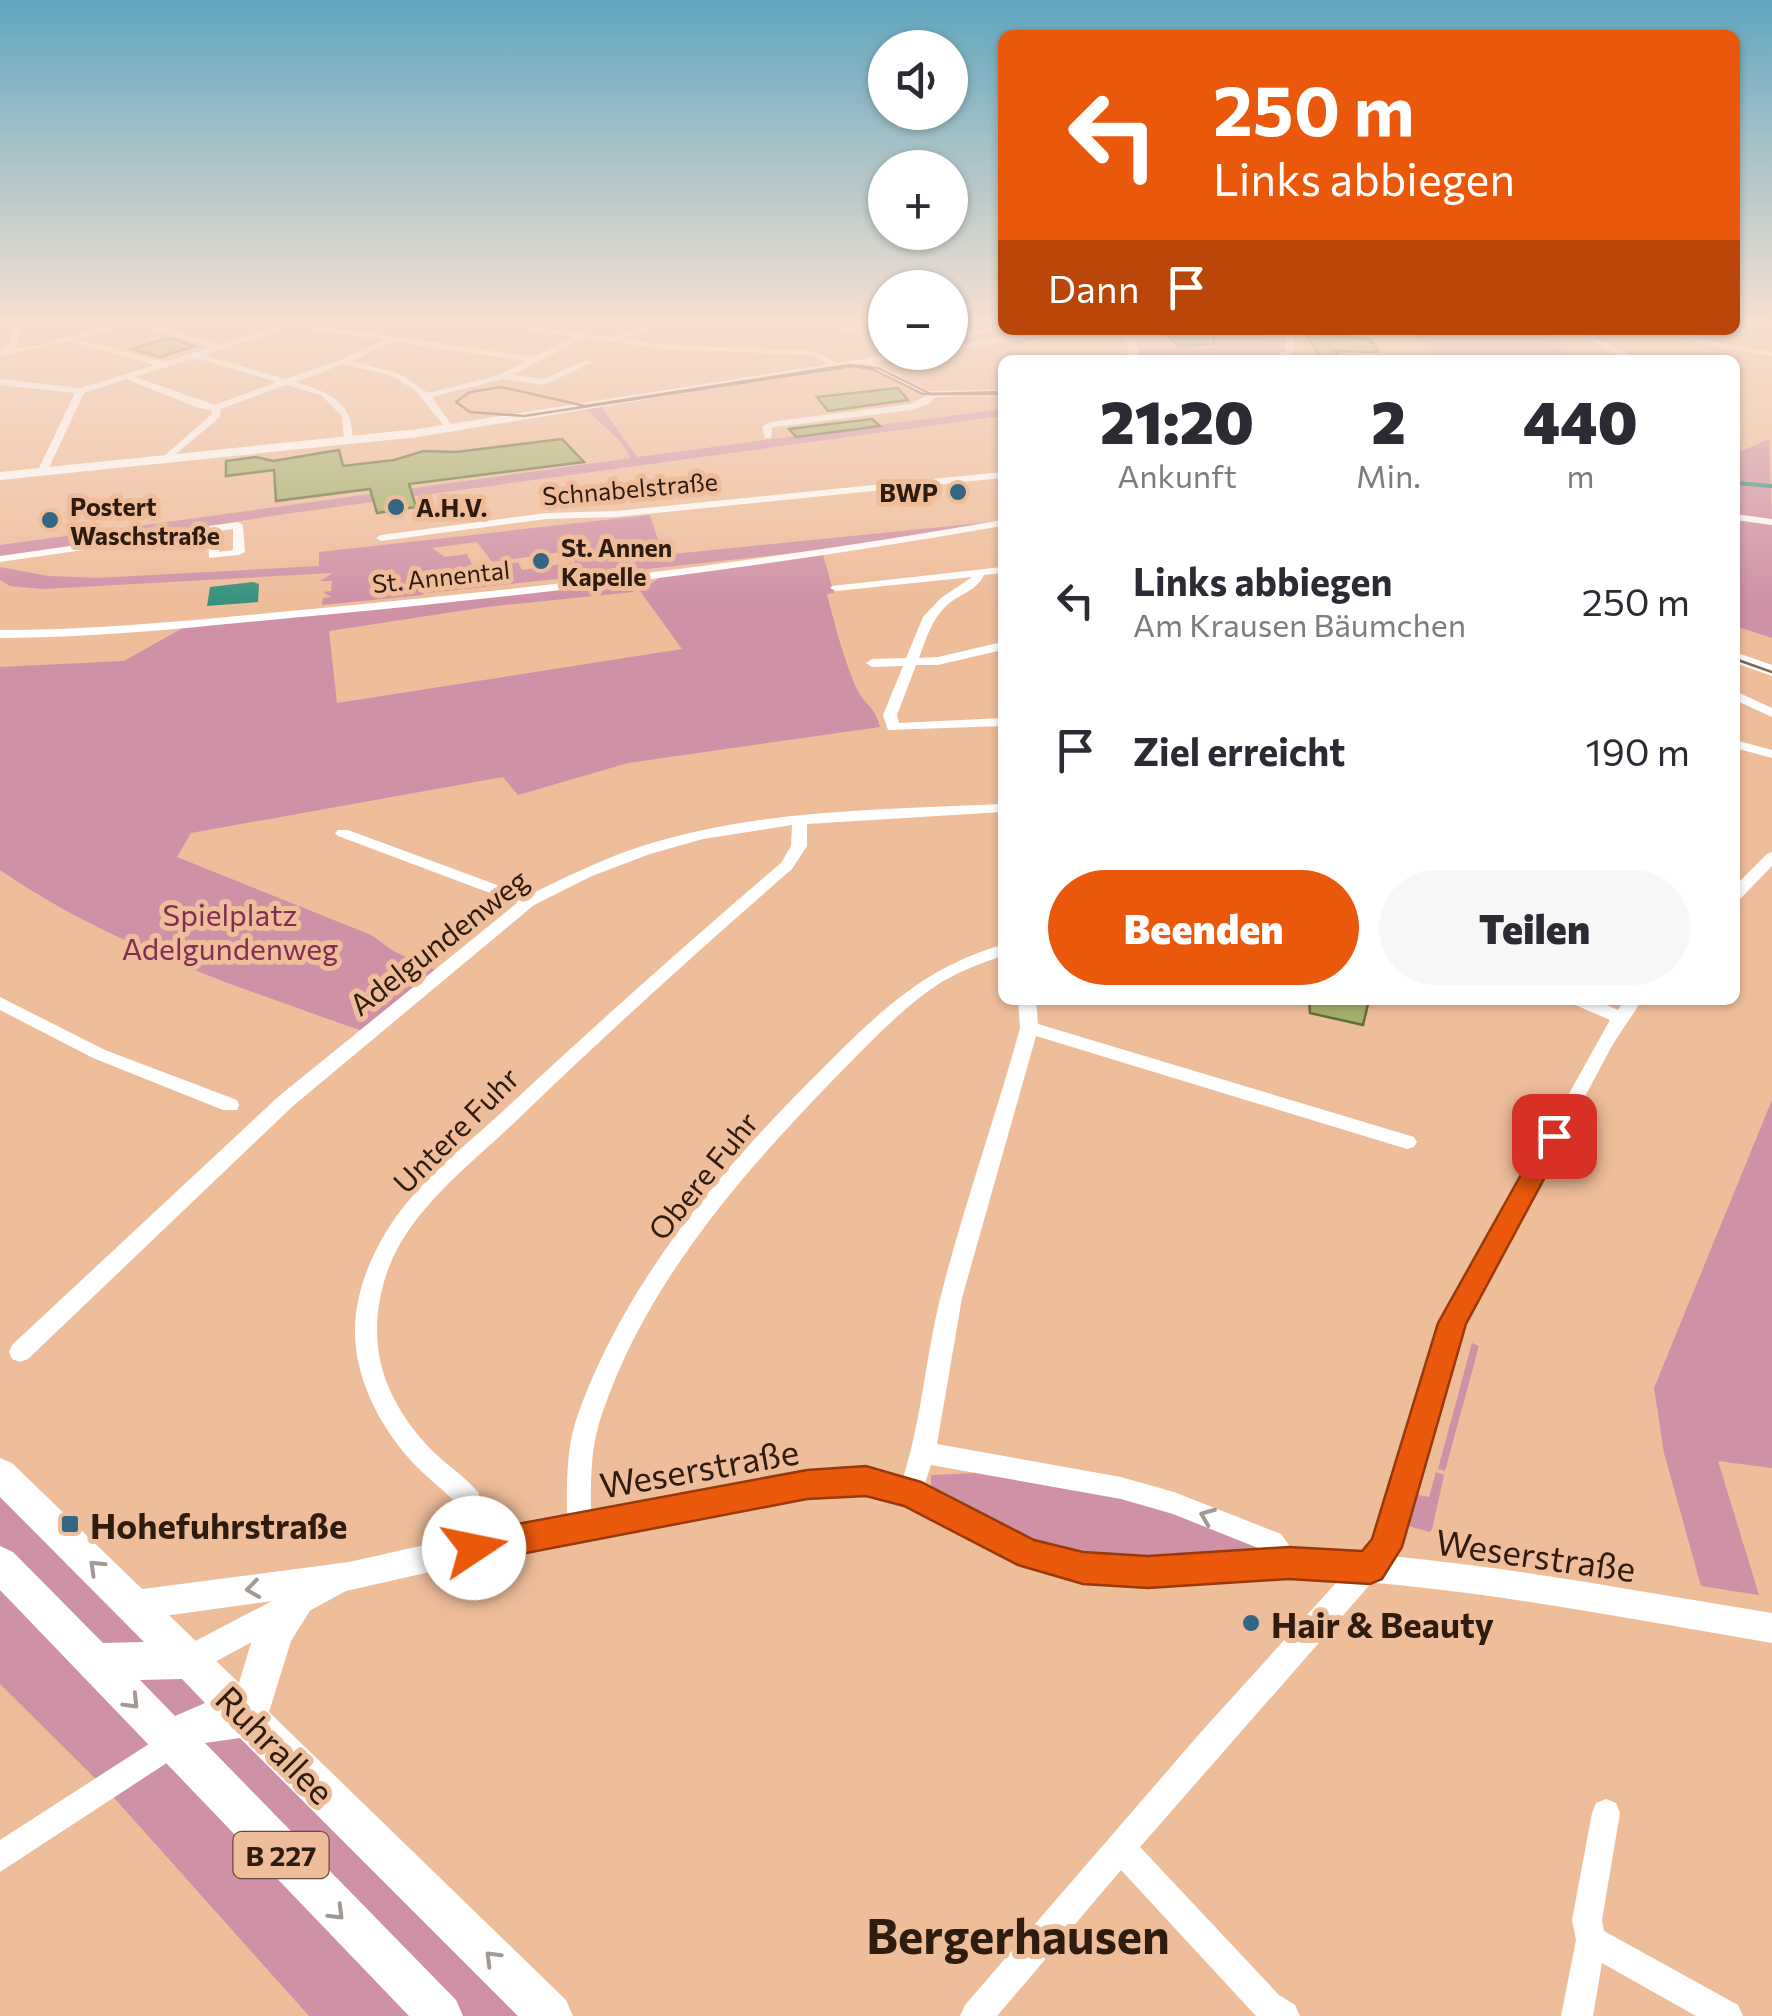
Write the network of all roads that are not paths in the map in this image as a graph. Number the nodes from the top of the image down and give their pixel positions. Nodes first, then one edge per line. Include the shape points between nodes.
1 (68, 417) edge
2 (215, 417) edge
3 (346, 417) edge
4 (442, 417) edge
5 (525, 417) edge
6 (829, 417) edge
7 (449, 429) junction
8 (768, 436) dead end
9 (349, 440) junction
10 (166, 459) junction
11 (42, 472) junction
12 (998, 475) edge
13 (0, 476) edge
14 (1740, 518) edge
15 (1772, 522) edge
16 (998, 524) edge
17 (214, 528) dead end
18 (381, 538) dead end
19 (0, 559) edge
20 (998, 570) edge
21 (979, 572) junction
22 (836, 588) dead end
23 (0, 634) edge
24 (998, 647) edge
25 (1740, 660) edge
26 (872, 663) dead end
27 (911, 663) junction
28 (1772, 671) edge
29 (1740, 697) edge
30 (1772, 713) edge
31 (998, 722) edge
32 (1740, 745) edge
33 (1772, 754) edge
34 (998, 808) edge
35 (800, 819) junction
36 (343, 833) dead end
37 (1772, 858) edge
38 (1740, 890) edge
39 (528, 902) junction
40 (998, 955) edge
41 (0, 1003) edge
42 (1026, 1005) edge
43 (1626, 1008) edge
44 (1028, 1028) junction
45 (230, 1105) dead end
46 (1407, 1142) dead end
47 (20, 1352) dead end
48 (926, 1453) junction
49 (0, 1474) edge
50 (910, 1493) junction
51 (579, 1527) junction
52 (474, 1548) junction
53 (1289, 1563) junction
54 (0, 1564) edge
55 (1370, 1568) junction
56 (349, 1576) junction
57 (135, 1605) junction
58 (294, 1606) junction
59 (1772, 1628) edge
60 (191, 1660) junction
61 (93, 1662) junction
62 (248, 1717) junction
63 (172, 1742) junction
64 (1606, 1813) dead end
65 (1120, 1848) junction
66 (0, 1857) edge
67 (1591, 1940) junction
68 (440, 2016) edge
69 (550, 2016) edge
70 (976, 2016) edge
71 (1284, 2016) edge
72 (1577, 2016) edge
73 (1727, 2016) edge

1 - 11 street
2 - 10 street
3 - 9 street
4 - 7 street
5 - 7 main road
6 - 8 street via 773,424
7 - 9 main road
9 - 10 main road
10 - 11 main road
11 - 13 main road
12 - 18 street, Schnabelstraße via 546,516
14 - 15 street
16 - 23 street, St. Annental via 835,552 407,603
17 - 19 street
20 - 21 street
21 - 22 street
21 - 27 street via 934,610
24 - 27 street
25 - 28 main road
26 - 27 street
27 - 31 street via 890,706 893,728
29 - 30 street
32 - 33 street
34 - 35 street, Adelgundenweg
35 - 39 street, Adelgundenweg via 653,845
35 - 52 street, Untere Fuhr via 800,846 787,866 671,964 467,1156 415,1208 382,1258 367,1314 376,1383 396,1424 468,1500
36 - 39 street
37 - 38 street
39 - 47 street, Adelgundenweg via 270,1116
40 - 51 street, Obere Fuhr via 944,974 874,1030 761,1146 688,1236 640,1310 591,1411 580,1457
41 - 45 street via 99,1054
42 - 44 street
43 - 55 street via 1452,1323 1386,1547
44 - 46 street
44 - 48 street via 946,1320
48 - 50 street
53 -> 48 street via 1272,1542 1174,1503
57 -> 49 main road, Ruhrallee / B 227
50 - 51 street, Weserstraße via 866,1481 807,1484
50 - 53 street, Weserstraße via 1014,1548 1083,1568 1148,1572
51 - 52 street, Weserstraße
52 - 56 street, Weserstraße
53 - 55 street, Weserstraße
54 - 61 main road, B 227
55 - 59 street, Weserstraße
55 - 65 street
56 -> 57 street, Weserstraße
56 - 58 street, Weserstraße
57 - 60 main road, Ruhrallee / B 227
58 - 60 street, Weserstraße
58 - 62 main road via 275,1631
60 - 61 main road
60 - 62 main road, Ruhrallee / B 227
61 -> 63 main road, B 227
62 - 63 main road via 197,1724
69 -> 62 main road, Ruhrallee / B 227
63 - 66 street
63 -> 68 main road, B 227
64 - 67 street via 1587,1920
65 - 70 street
65 - 71 street
67 - 72 street
67 - 73 street

